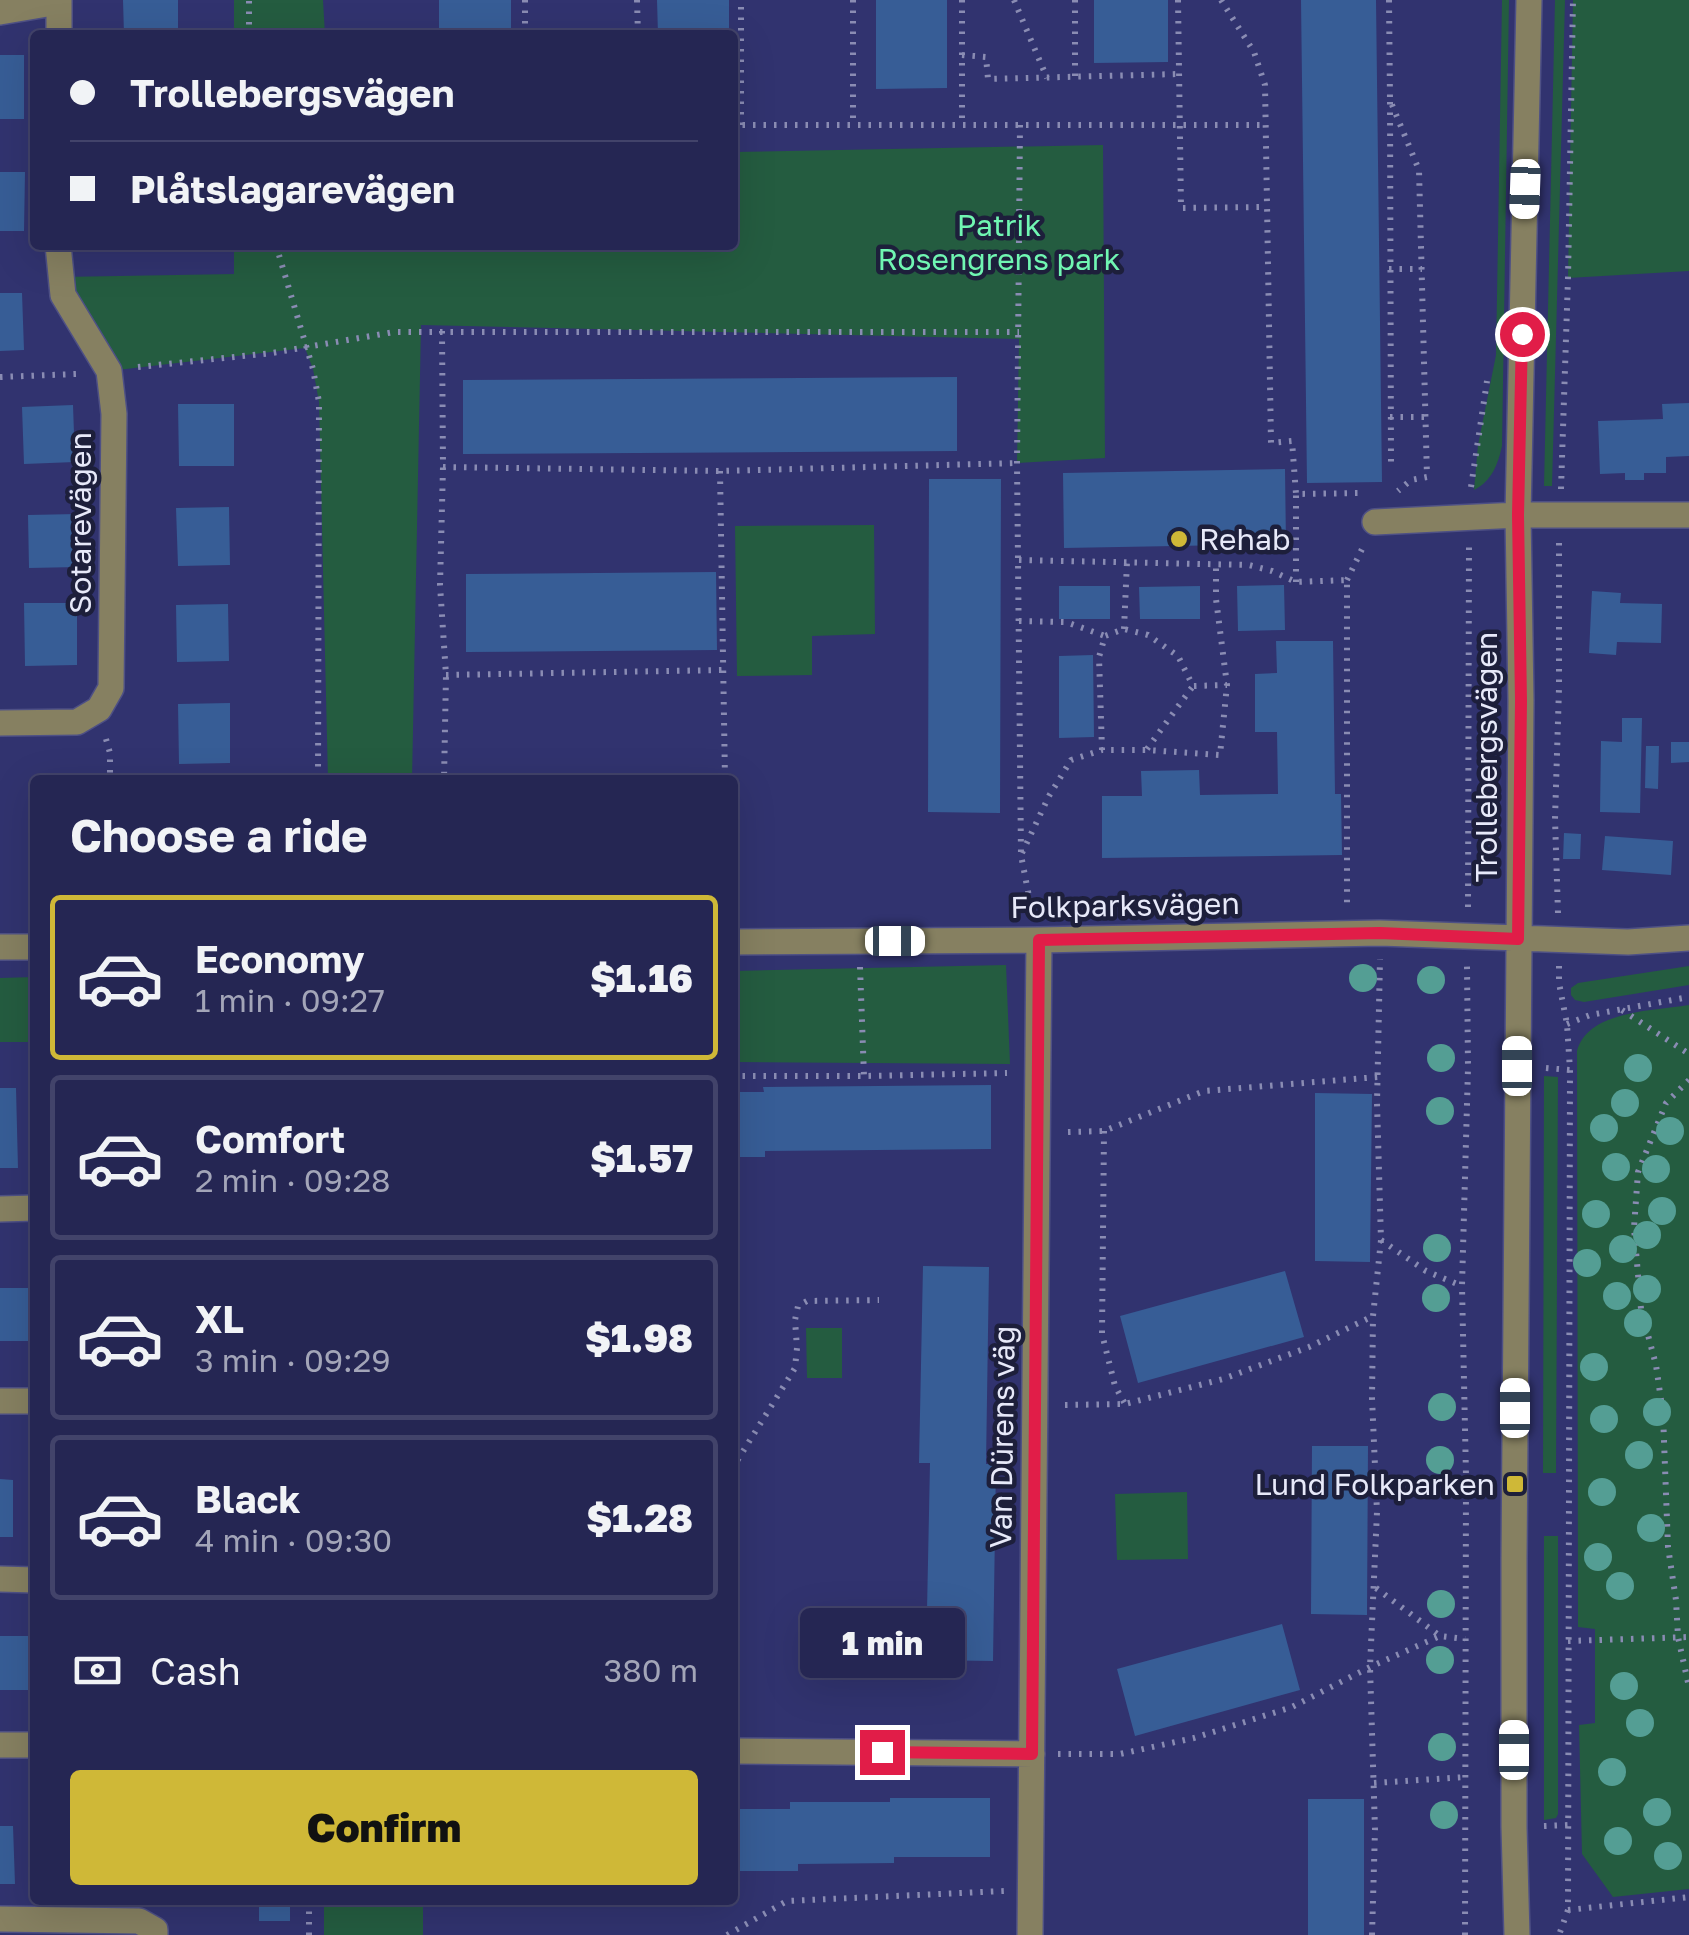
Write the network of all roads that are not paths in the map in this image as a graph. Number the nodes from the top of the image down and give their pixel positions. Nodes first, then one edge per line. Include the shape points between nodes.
1 (1529, 0) edge
2 (59, 1) edge
3 (0, 12) edge
4 (59, 30) edge
5 (58, 250) edge
6 (1518, 515) junction
7 (1689, 515) edge
8 (1385, 522) road end
9 (0, 723) edge
10 (1689, 938) edge
11 (1518, 939) junction
12 (1039, 940) junction
13 (738, 942) edge
14 (0, 947) edge
15 (30, 947) edge
16 (0, 1208) edge
17 (30, 1208) edge
18 (0, 1401) edge
19 (30, 1401) edge
20 (0, 1579) edge
21 (30, 1580) edge
22 (0, 1745) edge
23 (30, 1746) edge
24 (738, 1751) edge
25 (1032, 1754) junction
26 (0, 1919) edge
27 (156, 1935) edge
28 (1030, 1935) edge
29 (1516, 1935) edge

1 - 6 street, Trollebergsvägen
2 - 3 street
2 - 4 street
5 - 9 street, Sotarevägen via 63,295 109,370 111,688 99,709 77,722
6 - 7 street
6 - 8 street
6 - 11 street, Trollebergsvägen
10 - 11 street, Folkparksvägen
11 - 12 street, Folkparksvägen via 1380,933
11 - 29 street, Trollebergsvägen
12 - 13 street, Folkparksvägen
12 - 25 street, Van Dürens väg
14 - 15 street
16 - 17 street
18 - 19 street
20 - 21 street
22 - 23 street
24 - 25 street
25 - 28 street, Van Dürens väg
26 - 27 street via 140,1921

